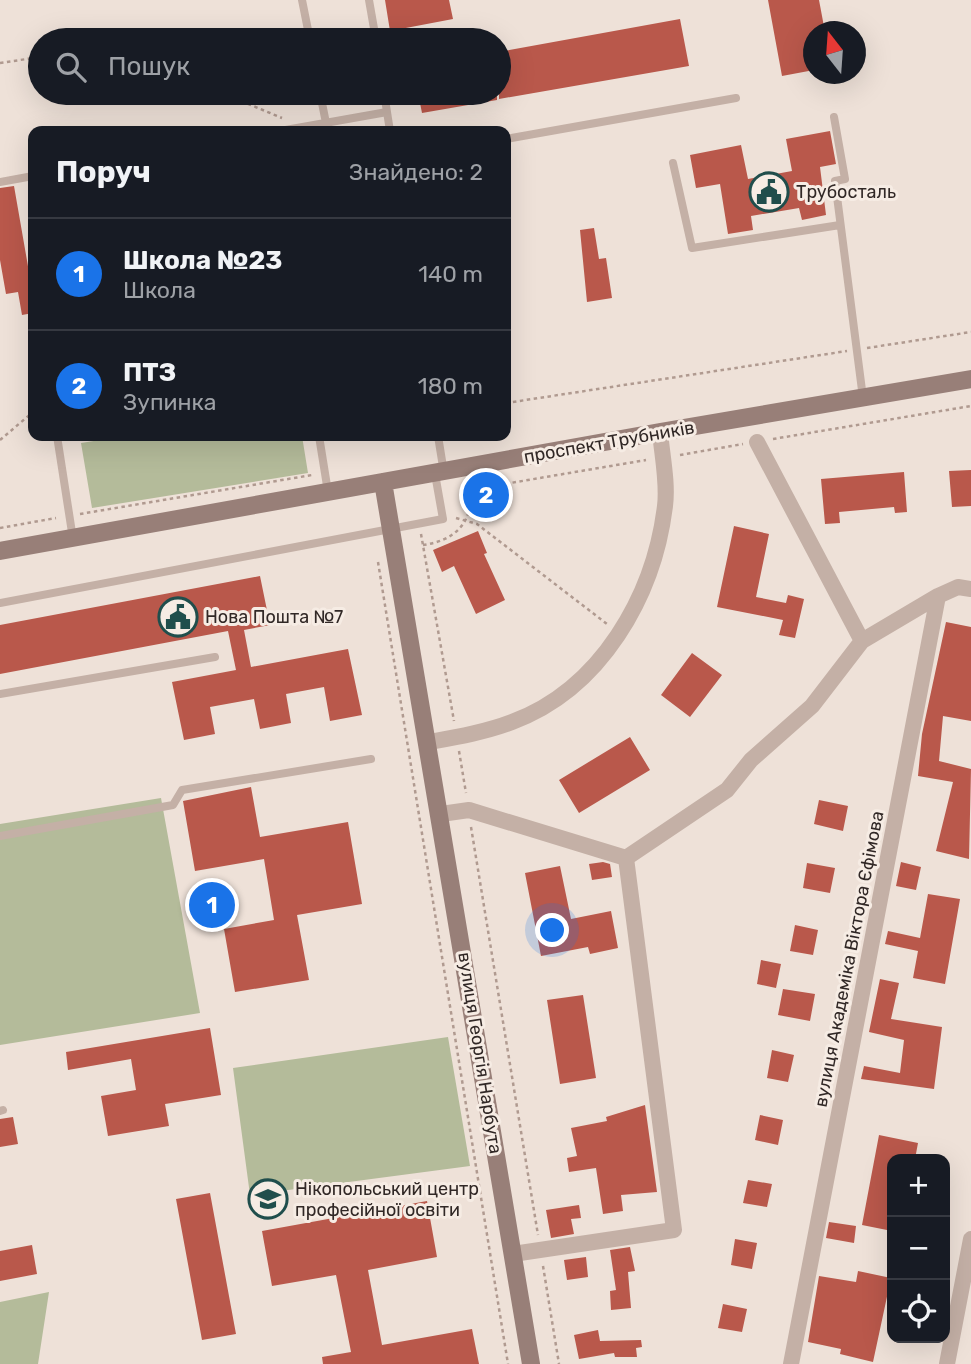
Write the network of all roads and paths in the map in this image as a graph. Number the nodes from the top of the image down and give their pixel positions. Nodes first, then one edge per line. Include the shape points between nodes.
1 (302, 0) edge
2 (369, 0) edge
3 (308, 28) edge
4 (374, 28) edge
5 (28, 59) edge
6 (0, 63) edge
7 (736, 98) dead end
8 (251, 105) edge
9 (322, 105) edge
10 (386, 105) edge
11 (387, 112) junction
12 (834, 117) dead end
13 (326, 123) junction
14 (302, 126) edge
15 (310, 126) edge
16 (389, 126) edge
17 (511, 138) edge
18 (673, 163) dead end
19 (28, 177) edge
20 (0, 182) edge
21 (841, 225) junction
22 (971, 332) edge
23 (857, 349) junction
24 (971, 380) edge
25 (863, 398) junction
26 (511, 402) edge
27 (971, 405) edge
28 (28, 416) edge
29 (660, 432) junction
30 (0, 440) edge
31 (58, 441) edge
32 (320, 441) edge
33 (438, 441) edge
34 (757, 442) junction
35 (662, 458) junction
36 (326, 473) junction
37 (440, 473) junction
38 (383, 482) junction
39 (468, 490) dead end
40 (328, 493) junction
41 (71, 516) junction
42 (443, 519) junction
43 (419, 524) junction
44 (0, 528) edge
45 (391, 528) junction
46 (73, 539) junction
47 (0, 551) edge
48 (377, 558) dead end
49 (971, 589) edge
50 (937, 596) junction
51 (0, 603) edge
52 (619, 633) junction
53 (862, 641) junction
54 (215, 657) dead end
55 (0, 694) edge
56 (457, 737) junction
57 (429, 742) junction
58 (371, 759) dead end
59 (468, 810) junction
60 (441, 814) junction
61 (0, 836) edge
62 (626, 858) junction
63 (971, 1239) edge
64 (541, 1250) junction
65 (513, 1254) junction
66 (508, 1364) edge
67 (531, 1364) edge
68 (559, 1364) edge
69 (791, 1364) edge
70 (947, 1364) edge

1 - 3 lane
2 - 4 lane
5 - 6 path
7 - 17 lane
8 - 14 path
9 - 13 lane
10 - 11 lane
11 - 13 lane
11 - 16 lane
12 - 21 lane via 845,179 835,181
13 - 15 lane
18 - 21 lane via 692,248
19 - 20 lane
21 - 23 lane
22 - 23 path
23 - 25 lane
23 - 26 path
24 - 25 main road, проспект Трубників
25 - 29 main road, проспект Трубників
27 - 34 path
28 - 30 path
29 - 35 street
29 - 37 main road, проспект Трубників
31 - 41 lane
32 - 36 lane
33 - 37 lane
34 - 35 path
34 - 53 street
35 - 39 path
35 - 52 street via 665,503 655,561 631,617
36 - 40 lane
36 - 41 path
37 - 38 main road, проспект Трубників
37 - 42 lane
38 - 40 main road, проспект Трубників
38 - 45 main road, вулиця Георгія Нарбута
40 - 46 main road, проспект Трубників
41 - 44 path
41 - 46 lane
42 - 43 lane
42 - 52 path via 460,517 477,524
43 - 45 lane
43 - 56 path
45 - 51 lane
45 - 57 main road, вулиця Георгія Нарбута
46 - 47 main road, проспект Трубників
48 - 66 path
49 - 50 street via 958,587
50 - 53 street
50 - 69 street, вулиця Академіка Віктора Єфімова
52 - 56 street via 598,661 560,696 514,722
53 - 62 street via 812,706 751,760 727,790
54 - 55 lane
56 - 57 street
56 - 59 path
57 - 60 main road, вулиця Георгія Нарбута
58 - 61 lane via 182,790 173,805
59 - 60 street
59 - 62 street
59 - 64 path
60 - 65 main road, вулиця Георгія Нарбута
62 - 64 street via 674,1230
63 - 70 street
64 - 65 street
64 - 68 path
65 - 67 main road, вулиця Георгія Нарбута

